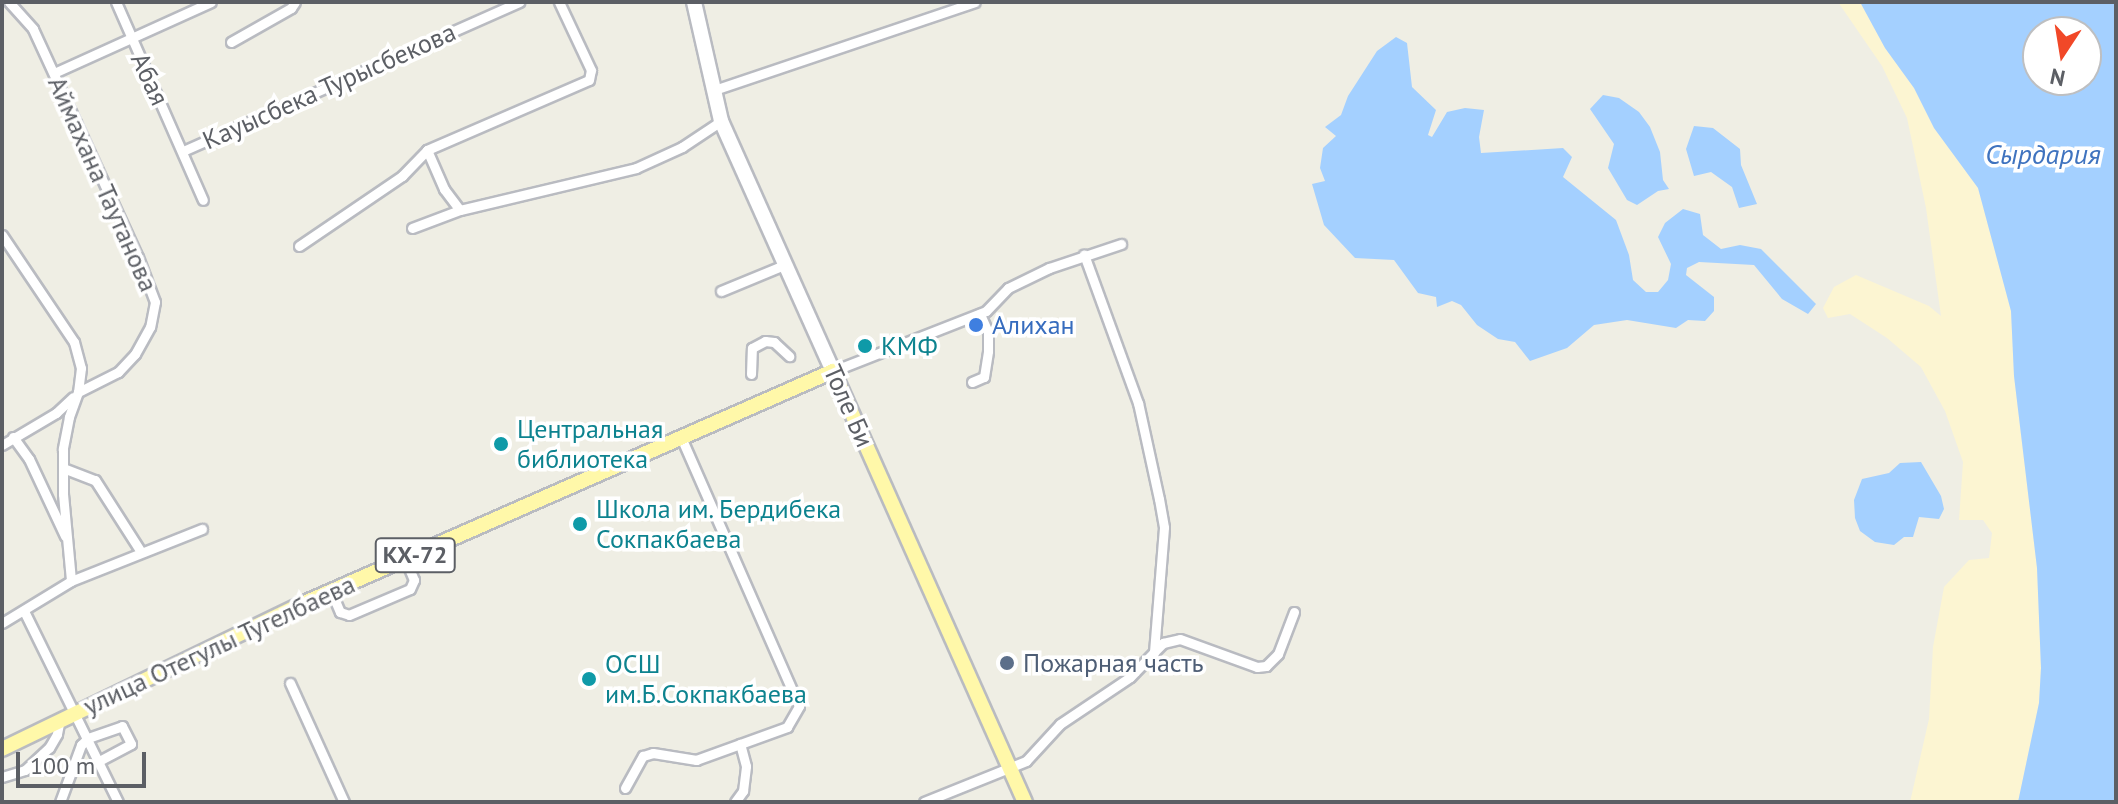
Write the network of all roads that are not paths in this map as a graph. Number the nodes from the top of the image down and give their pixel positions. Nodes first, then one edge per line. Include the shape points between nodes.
1 (9, 2) edge
2 (116, 2) edge
3 (211, 2) edge
4 (295, 2) edge
5 (519, 2) edge
6 (559, 2) edge
7 (694, 2) edge
8 (975, 2) edge
9 (131, 38) junction
10 (231, 42) dead end
11 (54, 73) junction
12 (714, 90) junction
13 (721, 121) junction
14 (427, 150) junction
15 (183, 151) junction
16 (203, 200) dead end
17 (460, 210) junction
18 (412, 228) dead end
19 (2, 235) edge
20 (1121, 244) dead end
21 (299, 246) dead end
22 (1084, 255) junction
23 (784, 265) junction
24 (721, 291) dead end
25 (980, 314) junction
26 (789, 356) dead end
27 (833, 371) junction
28 (751, 374) dead end
29 (972, 382) dead end
30 (77, 394) junction
31 (2, 429) edge
32 (682, 439) junction
33 (9, 441) edge
34 (63, 468) junction
35 (202, 529) dead end
36 (67, 543) junction
37 (141, 552) junction
38 (405, 559) junction
39 (71, 581) junction
40 (331, 591) junction
41 (24, 611) junction
42 (1294, 612) dead end
43 (2, 623) edge
44 (1154, 652) junction
45 (290, 683) dead end
46 (76, 712) junction
47 (60, 719) junction
48 (88, 738) junction
49 (740, 744) junction
50 (2, 749) edge
51 (99, 761) junction
52 (1009, 769) junction
53 (2, 777) edge
54 (625, 788) dead end
55 (60, 802) edge
56 (118, 802) edge
57 (344, 802) edge
58 (735, 802) edge
59 (924, 802) edge
60 (1025, 802) edge

1 - 11 street, Аймахана Таутанова via 33,29
2 - 9 street, Абая
3 - 9 street
4 - 10 street
5 - 15 street, Кауысбека Турысбекова
6 - 14 street via 591,70 589,80
7 - 12 street, Толе Би
8 - 12 street
9 - 11 street
9 - 15 street, Абая
11 - 30 street, Аймахана Таутанова via 155,302 150,327 128,362
12 - 13 street, Толе Би
13 - 17 street via 636,168
13 - 23 street, Толе Би
14 - 17 street
14 - 21 street via 402,176
15 - 16 street, Абая
17 - 18 street
19 - 30 street via 74,342 81,368
20 - 22 street
22 - 25 street via 1008,288
22 - 44 street via 1138,403 1164,527
23 - 24 street
23 - 27 street, Толе Би
25 - 27 street
25 - 29 street via 988,332 988,351 984,377
26 - 28 street via 770,340 755,346
27 - 32 main road, улица Отегулы Тугелбаева / КХ-72
27 - 52 main road, Толе Би
30 - 33 street, Аймахана Таутанова
30 - 34 street
31 - 33 street
32 - 38 main road, улица Отегулы Тугелбаева / КХ-72
32 - 49 street via 799,706 787,727
33 - 36 street via 29,459
34 - 36 street
34 - 37 street via 95,480
35 - 37 street
36 - 39 street
37 - 39 street
38 - 40 main road, улица Отегулы Тугелбаева / КХ-72
38 - 40 street via 414,580 410,589 349,615 340,612
39 - 41 street
40 - 46 main road, улица Отегулы Тугелбаева / КХ-72
41 - 43 street
41 - 46 street
42 - 44 street via 1278,654 1266,666 1180,639 1163,643
44 - 52 street via 1130,677 1060,724 1026,761
45 - 57 street
46 - 47 main road, улица Отегулы Тугелбаева / КХ-72
46 - 48 street
47 - 50 main road, улица Отегулы Тугелбаева / КХ-72
47 - 53 street via 49,748 25,770
48 - 51 street
48 - 51 street via 122,726 131,740 127,748
48 - 55 street
49 - 54 street via 696,760 649,754 638,760
49 - 58 street via 746,766 743,791
51 - 56 street
52 - 59 street
52 - 60 main road, Толе Би

